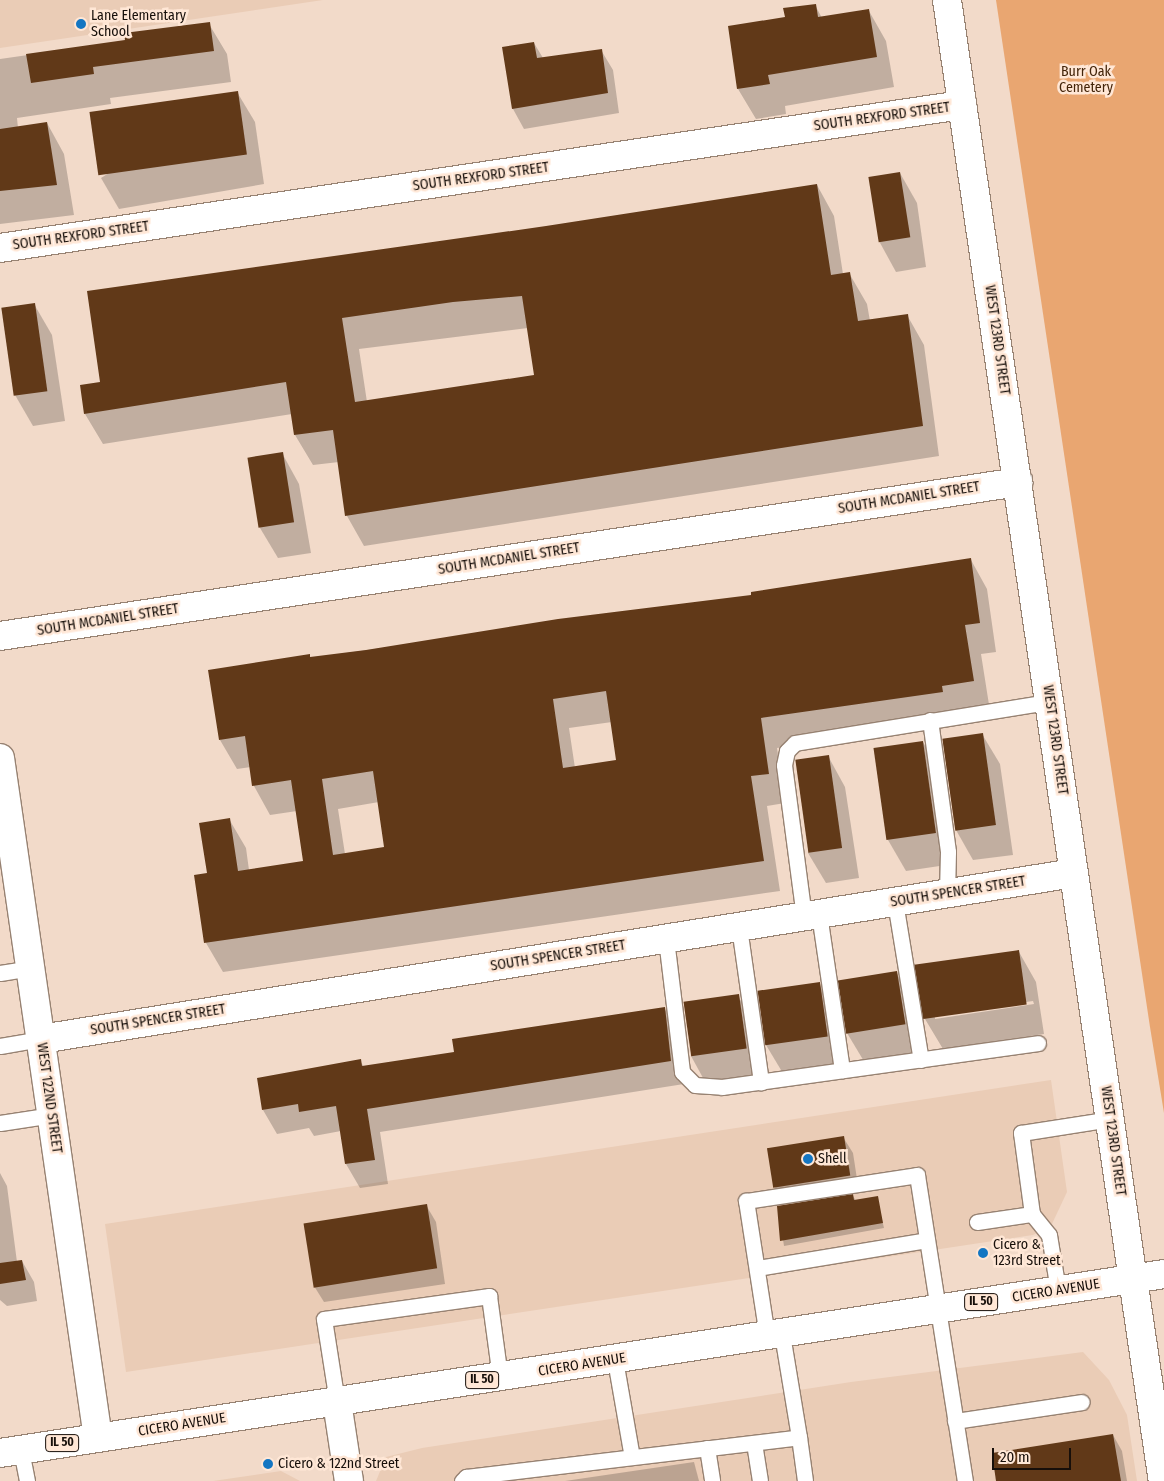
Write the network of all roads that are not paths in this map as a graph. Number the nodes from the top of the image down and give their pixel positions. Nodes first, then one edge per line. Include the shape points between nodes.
1 (947, 0) edge
2 (962, 105) junction
3 (0, 248) edge
4 (1018, 482) junction
5 (0, 636) edge
6 (1050, 702) junction
7 (930, 720) junction
8 (0, 758) edge
9 (1074, 873) junction
10 (947, 893) junction
11 (895, 902) junction
12 (812, 915) junction
13 (739, 927) junction
14 (666, 939) junction
15 (31, 968) junction
16 (0, 973) edge
17 (41, 1039) junction
18 (1038, 1043) dead end
19 (0, 1046) edge
20 (921, 1060) junction
21 (842, 1070) junction
22 (761, 1082) junction
23 (52, 1115) junction
24 (1110, 1119) junction
25 (0, 1123) edge
26 (1032, 1214) junction
27 (978, 1222) dead end
28 (927, 1240) junction
29 (758, 1268) junction
30 (1164, 1274) edge
31 (1133, 1278) junction
32 (1058, 1290) junction
33 (937, 1309) junction
34 (775, 1335) junction
35 (615, 1360) junction
36 (500, 1377) junction
37 (1157, 1396) edge
38 (337, 1402) junction
39 (1082, 1402) dead end
40 (956, 1421) junction
41 (799, 1437) junction
42 (98, 1438) junction
43 (754, 1442) junction
44 (707, 1448) junction
45 (11, 1451) edge
46 (632, 1457) junction
47 (27, 1481) edge
48 (349, 1481) edge
49 (462, 1481) edge
50 (712, 1481) edge
51 (760, 1481) edge
52 (806, 1481) edge
53 (965, 1481) edge
54 (1163, 1481) edge

1 - 2 street, WEST 123RD STREET
2 - 3 street, SOUTH REXFORD STREET
2 - 4 street, WEST 123RD STREET
4 - 5 street, SOUTH MCDANIEL STREET
4 - 6 street, WEST 123RD STREET
6 - 7 lane
6 - 9 street, WEST 123RD STREET
7 - 10 lane via 948,852
7 - 12 lane via 809,738 795,743 787,751 784,765
8 - 15 street, WEST 122ND STREET
9 - 10 street, SOUTH SPENCER STREET
9 - 24 street, WEST 123RD STREET
10 - 11 street, SOUTH SPENCER STREET
11 - 12 street, SOUTH SPENCER STREET
11 - 20 lane
12 - 13 street, SOUTH SPENCER STREET
12 - 21 lane
13 - 14 street, SOUTH SPENCER STREET
13 - 22 lane
14 - 17 street, SOUTH SPENCER STREET
14 - 22 lane via 682,1072 695,1086 722,1087
15 - 16 lane
15 - 17 street, WEST 122ND STREET
17 - 19 lane
17 - 23 street, WEST 122ND STREET
18 - 20 lane
20 - 21 lane
21 - 22 lane
23 - 25 lane
23 - 42 street, WEST 122ND STREET
24 - 26 lane via 1020,1133
24 - 31 street, WEST 123RD STREET
26 - 27 lane
26 - 32 lane via 1049,1236
28 - 29 lane
28 - 29 lane via 917,1175 746,1201
28 - 33 lane
29 - 34 lane
30 - 31 street, CICERO AVENUE / IL 50
31 - 32 street, CICERO AVENUE / IL 50
31 - 37 street, WEST 123RD STREET
32 - 33 street, CICERO AVENUE / IL 50
33 - 34 street, CICERO AVENUE / IL 50
33 - 40 lane
34 - 35 street, CICERO AVENUE / IL 50
34 - 41 lane
35 - 36 street, CICERO AVENUE / IL 50
35 - 46 lane
36 - 38 street, CICERO AVENUE / IL 50
36 - 38 lane via 489,1296 324,1319
37 - 54 street, WEST 123RD STREET
38 - 42 street, CICERO AVENUE / IL 50
38 - 48 street
39 - 40 lane
40 - 53 lane
41 - 43 lane
41 - 52 lane
42 - 45 street, CICERO AVENUE / IL 50
43 - 44 lane
43 - 51 lane
44 - 46 lane
44 - 50 lane
45 - 47 lane
46 - 49 lane via 466,1477

